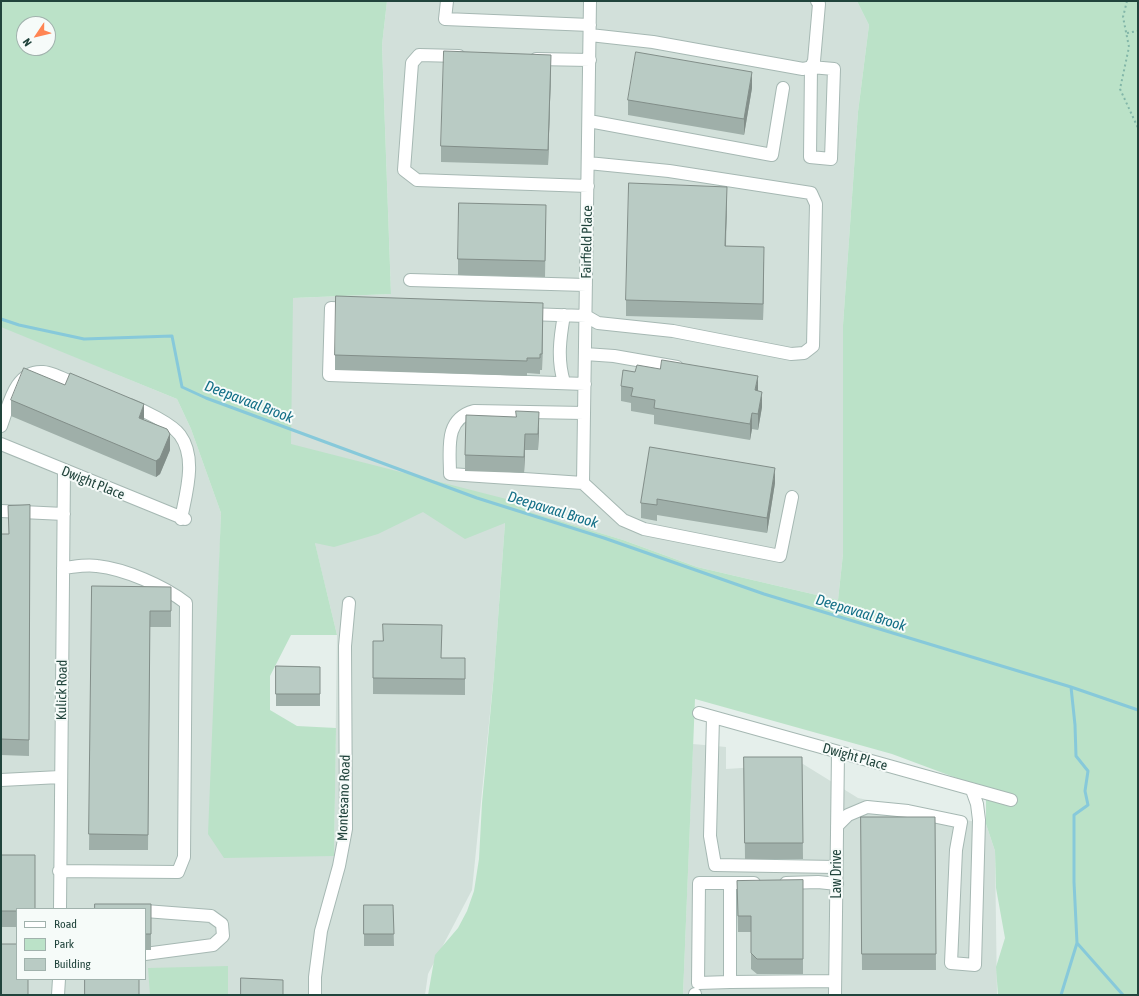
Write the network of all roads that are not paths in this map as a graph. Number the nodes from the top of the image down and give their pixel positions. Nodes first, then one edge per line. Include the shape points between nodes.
1 (447, 1) edge
2 (590, 1) edge
3 (817, 1) edge
4 (590, 30) junction
5 (473, 57) edge
6 (528, 58) edge
7 (590, 60) junction
8 (811, 67) junction
9 (783, 88) dead end
10 (588, 121) junction
11 (588, 163) junction
12 (588, 186) junction
13 (410, 280) dead end
14 (586, 285) junction
15 (362, 309) edge
16 (517, 314) edge
17 (564, 315) junction
18 (586, 316) junction
19 (585, 354) junction
20 (690, 369) edge
21 (564, 382) junction
22 (585, 384) junction
23 (94, 391) edge
24 (122, 402) edge
25 (584, 413) junction
26 (1, 426) edge
27 (1, 444) edge
28 (64, 471) junction
29 (583, 483) junction
30 (792, 497) dead end
31 (1, 511) edge
32 (64, 514) junction
33 (63, 568) junction
34 (349, 603) dead end
35 (699, 713) dead end
36 (713, 717) junction
37 (838, 752) junction
38 (60, 777) junction
39 (1, 780) edge
40 (972, 790) junction
41 (1011, 800) dead end
42 (837, 826) junction
43 (836, 867) junction
44 (59, 871) junction
45 (730, 884) junction
46 (837, 884) junction
47 (60, 908) edge
48 (146, 911) edge
49 (146, 954) edge
50 (59, 980) edge
51 (836, 981) junction
52 (730, 982) junction
53 (58, 995) edge
54 (315, 995) edge
55 (835, 995) edge

1 - 4 street via 445,19
2 - 4 street, Fairfield Place
3 - 8 street via 814,62
4 - 7 street, Fairfield Place
4 - 8 street via 803,69
5 - 12 street via 419,55 412,63 404,170 417,180
6 - 7 street
7 - 10 street, Fairfield Place
8 - 8 street via 810,157 831,159 834,69
9 - 10 street via 772,155
10 - 11 street, Fairfield Place
11 - 12 street, Fairfield Place
11 - 18 street via 669,171 811,193 816,204 813,346 804,353 791,354 673,331 598,323
12 - 14 street, Fairfield Place
13 - 14 street
14 - 18 street, Fairfield Place
15 - 21 street via 331,308 328,375
16 - 17 street
17 - 18 street
17 - 21 street via 560,333 559,368
18 - 19 street, Fairfield Place
19 - 20 street via 614,356
19 - 22 street, Fairfield Place
21 - 22 street
22 - 25 street, Fairfield Place
23 - 26 street via 44,372 30,373 19,381
24 - 28 street, Dwight Place via 150,413 180,434 189,455 183,519
25 - 29 street, Fairfield Place
25 - 29 street via 466,413 459,417 452,427 450,456 450,474
27 - 28 street, Dwight Place
28 - 32 street, Kulick Road
29 - 30 street via 623,520 644,529 780,556
31 - 32 street
32 - 33 street, Kulick Road
33 - 38 street, Kulick Road
33 - 44 street via 96,566 114,569 139,578 186,603 184,857 178,872
34 - 54 street, Montesano Road via 345,646 346,829 339,866 321,931 314,977
35 - 36 street, Dwight Place
36 - 37 street, Dwight Place
36 - 43 street via 710,836 715,865
37 - 40 street, Dwight Place
37 - 42 street, Law Drive
38 - 39 street
38 - 44 street, Kulick Road
40 - 41 street, Dwight Place
40 - 42 street via 979,820 975,965 951,963 956,850 961,822 908,811 867,807 848,815
42 - 43 street, Law Drive
43 - 46 street, Law Drive
44 - 47 street, Kulick Road
45 - 46 street
45 - 52 street
45 - 52 street via 699,883 698,982
46 - 51 street, Law Drive
48 - 49 street via 211,916 222,924 223,936 213,945
50 - 53 street
51 - 52 street
51 - 55 street, Law Drive

